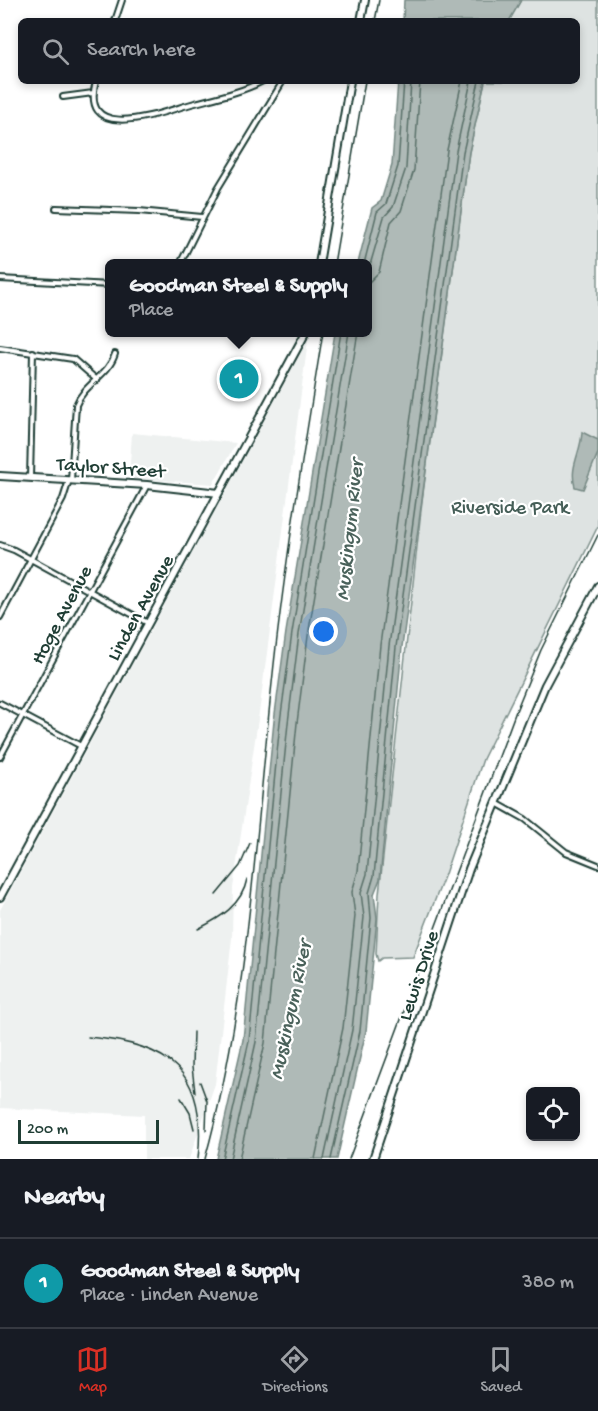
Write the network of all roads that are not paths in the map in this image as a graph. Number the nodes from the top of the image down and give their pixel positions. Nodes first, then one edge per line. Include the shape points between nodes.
1 (122, 0) edge
2 (365, 0) edge
3 (116, 18) edge
4 (362, 18) edge
5 (95, 84) edge
6 (255, 84) edge
7 (282, 84) edge
8 (350, 84) edge
9 (93, 93) junction
10 (63, 97) dead end
11 (56, 208) dead end
12 (202, 217) junction
13 (182, 259) edge
14 (320, 259) edge
15 (0, 279) edge
16 (105, 285) edge
17 (304, 337) edge
18 (0, 348) edge
19 (33, 352) junction
20 (115, 354) dead end
21 (97, 380) junction
22 (0, 476) edge
23 (30, 478) junction
24 (70, 480) junction
25 (147, 485) junction
26 (219, 493) junction
27 (0, 545) edge
28 (32, 559) junction
29 (598, 586) edge
30 (89, 591) junction
31 (0, 617) edge
32 (148, 623) junction
33 (0, 703) edge
34 (22, 715) junction
35 (82, 747) junction
36 (0, 757) edge
37 (498, 804) junction
38 (598, 865) edge
39 (0, 897) edge
40 (373, 1159) edge

1 - 3 street
2 - 4 street
5 - 9 street
6 - 9 street via 125,121 102,114
7 - 12 street
8 - 14 street
9 - 10 street
11 - 12 street
12 - 13 street
15 - 16 street
17 - 26 street, Linden Avenue
18 - 19 street
19 - 21 street via 73,359
19 - 23 street
20 - 21 street
21 - 24 street via 76,405
22 - 23 street, Taylor Street
23 - 24 street, Taylor Street
24 - 25 street, Taylor Street
24 - 28 street
25 - 26 street, Taylor Street
25 - 30 street, Hoge Avenue
26 - 32 street, Linden Avenue
27 - 28 street
28 - 30 street
28 - 31 street
29 - 37 street, Lewis Drive via 545,685
30 - 32 street
30 - 34 street, Hoge Avenue
32 - 35 street, Linden Avenue
33 - 34 street
34 - 35 street
34 - 36 street, Hoge Avenue
35 - 39 street, Linden Avenue
37 - 38 street via 525,819 566,852
37 - 40 street, Lewis Drive via 466,879

